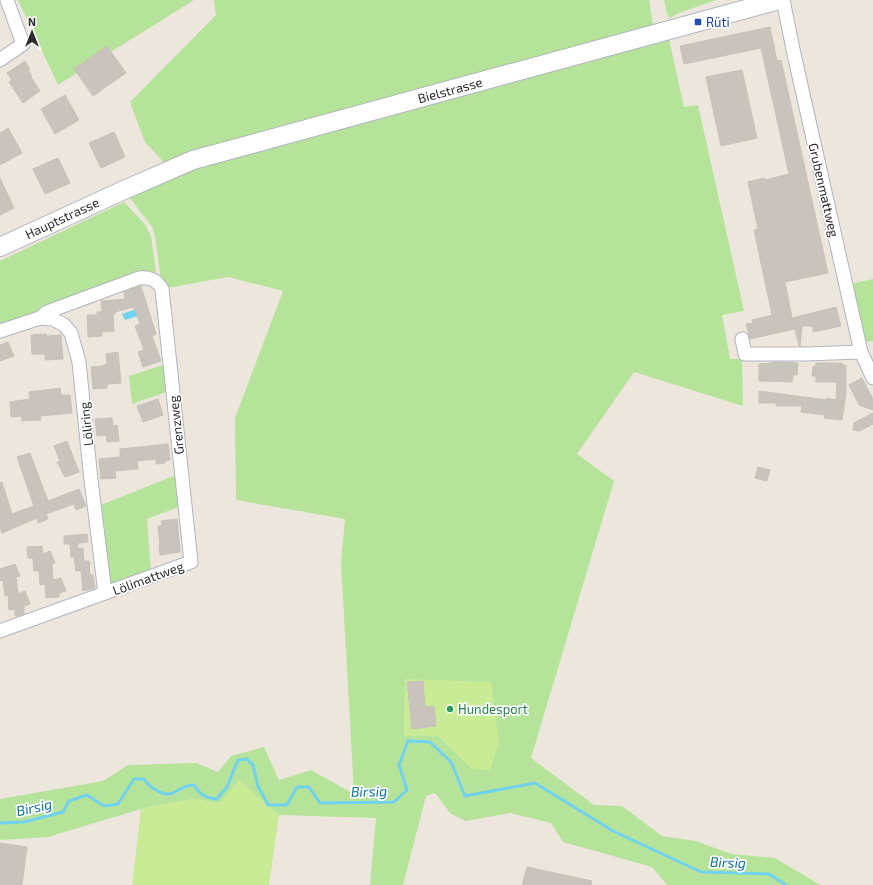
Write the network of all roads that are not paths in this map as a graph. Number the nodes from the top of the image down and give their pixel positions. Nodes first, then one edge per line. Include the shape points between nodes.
1 (7, 0) edge
2 (779, 0) edge
3 (783, 0) edge
4 (0, 60) edge
5 (124, 190) joint
6 (0, 247) edge
7 (40, 318) junction
8 (0, 331) edge
9 (742, 339) dead end
10 (861, 352) junction
11 (873, 378) edge
12 (190, 562) joint
13 (105, 593) junction
14 (0, 632) edge

1 - 4 street via 23,44
2 - 5 main road, Bielstrasse via 193,160
3 - 10 street, Grubenmattweg
5 - 6 main road, Hauptstrasse
7 - 8 street, Löliring
7 - 12 street, Grenzweg via 47,312 139,278 153,279 162,289
7 - 13 street, Löliring via 54,319 64,324 71,333 79,362
9 - 10 street via 744,354
10 - 11 street, Grubenmattweg
12 - 13 street, Lölimattweg
13 - 14 street, Lölimattweg

